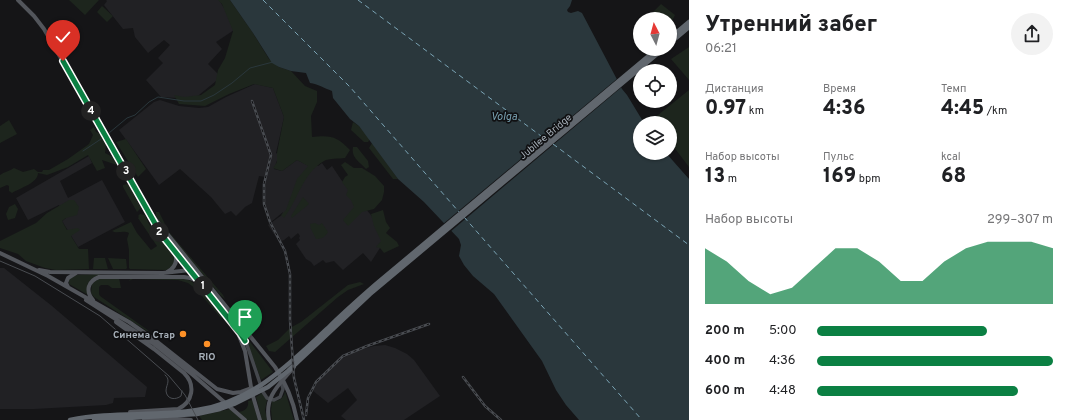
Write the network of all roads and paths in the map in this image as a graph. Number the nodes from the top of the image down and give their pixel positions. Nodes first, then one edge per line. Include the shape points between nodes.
1 (18, 0) edge
2 (689, 22) edge
3 (689, 27) edge
4 (677, 32) edge
5 (677, 37) edge
6 (649, 56) edge
7 (655, 56) edge
8 (150, 214) junction
9 (174, 251) junction
10 (0, 253) edge
11 (35, 270) junction
12 (189, 270) junction
13 (79, 272) junction
14 (163, 273) junction
15 (104, 274) junction
16 (126, 274) junction
17 (199, 275) junction
18 (199, 282) junction
19 (381, 282) junction
20 (68, 288) junction
21 (94, 301) junction
22 (97, 307) junction
23 (233, 323) junction
24 (302, 358) junction
25 (290, 364) junction
26 (278, 371) junction
27 (110, 414) junction
28 (102, 419) edge
29 (70, 420) edge
30 (94, 420) edge
31 (191, 420) edge
32 (245, 420) edge
33 (260, 420) edge
34 (269, 420) edge
35 (297, 420) edge

1 - 8 main road via 44,29
2 - 4 highway
3 - 5 highway
6 - 19 highway, Jubilee Bridge
7 - 19 highway
8 - 9 main road
8 - 17 main road
9 - 12 main road
9 - 14 main road via 174,266
10 - 11 main road
11 - 13 main road
11 - 20 main road
12 - 14 main road
12 - 17 main road
12 - 18 main road
13 - 15 main road
13 - 20 main road via 68,278
14 - 16 main road
15 - 16 main road
15 - 21 main road via 92,280 88,287 89,295
16 - 18 main road via 184,277
17 - 26 main road
18 - 23 main road
19 - 24 highway
19 - 25 highway
20 - 21 main road
20 - 22 main road
21 - 25 main road via 136,326 222,391 241,392
22 - 27 main road via 186,375 192,390 189,399 178,409
22 - 32 main road via 153,343
23 - 26 street via 245,341 265,395 271,400 278,399 283,393
23 - 33 main road via 245,351 252,393
24 - 28 highway via 264,389 220,409 189,415
24 - 34 main road via 270,396
25 - 27 highway via 259,388 240,398 205,409
26 - 35 main road via 291,398
27 - 29 highway
28 - 30 highway
28 - 31 main road

